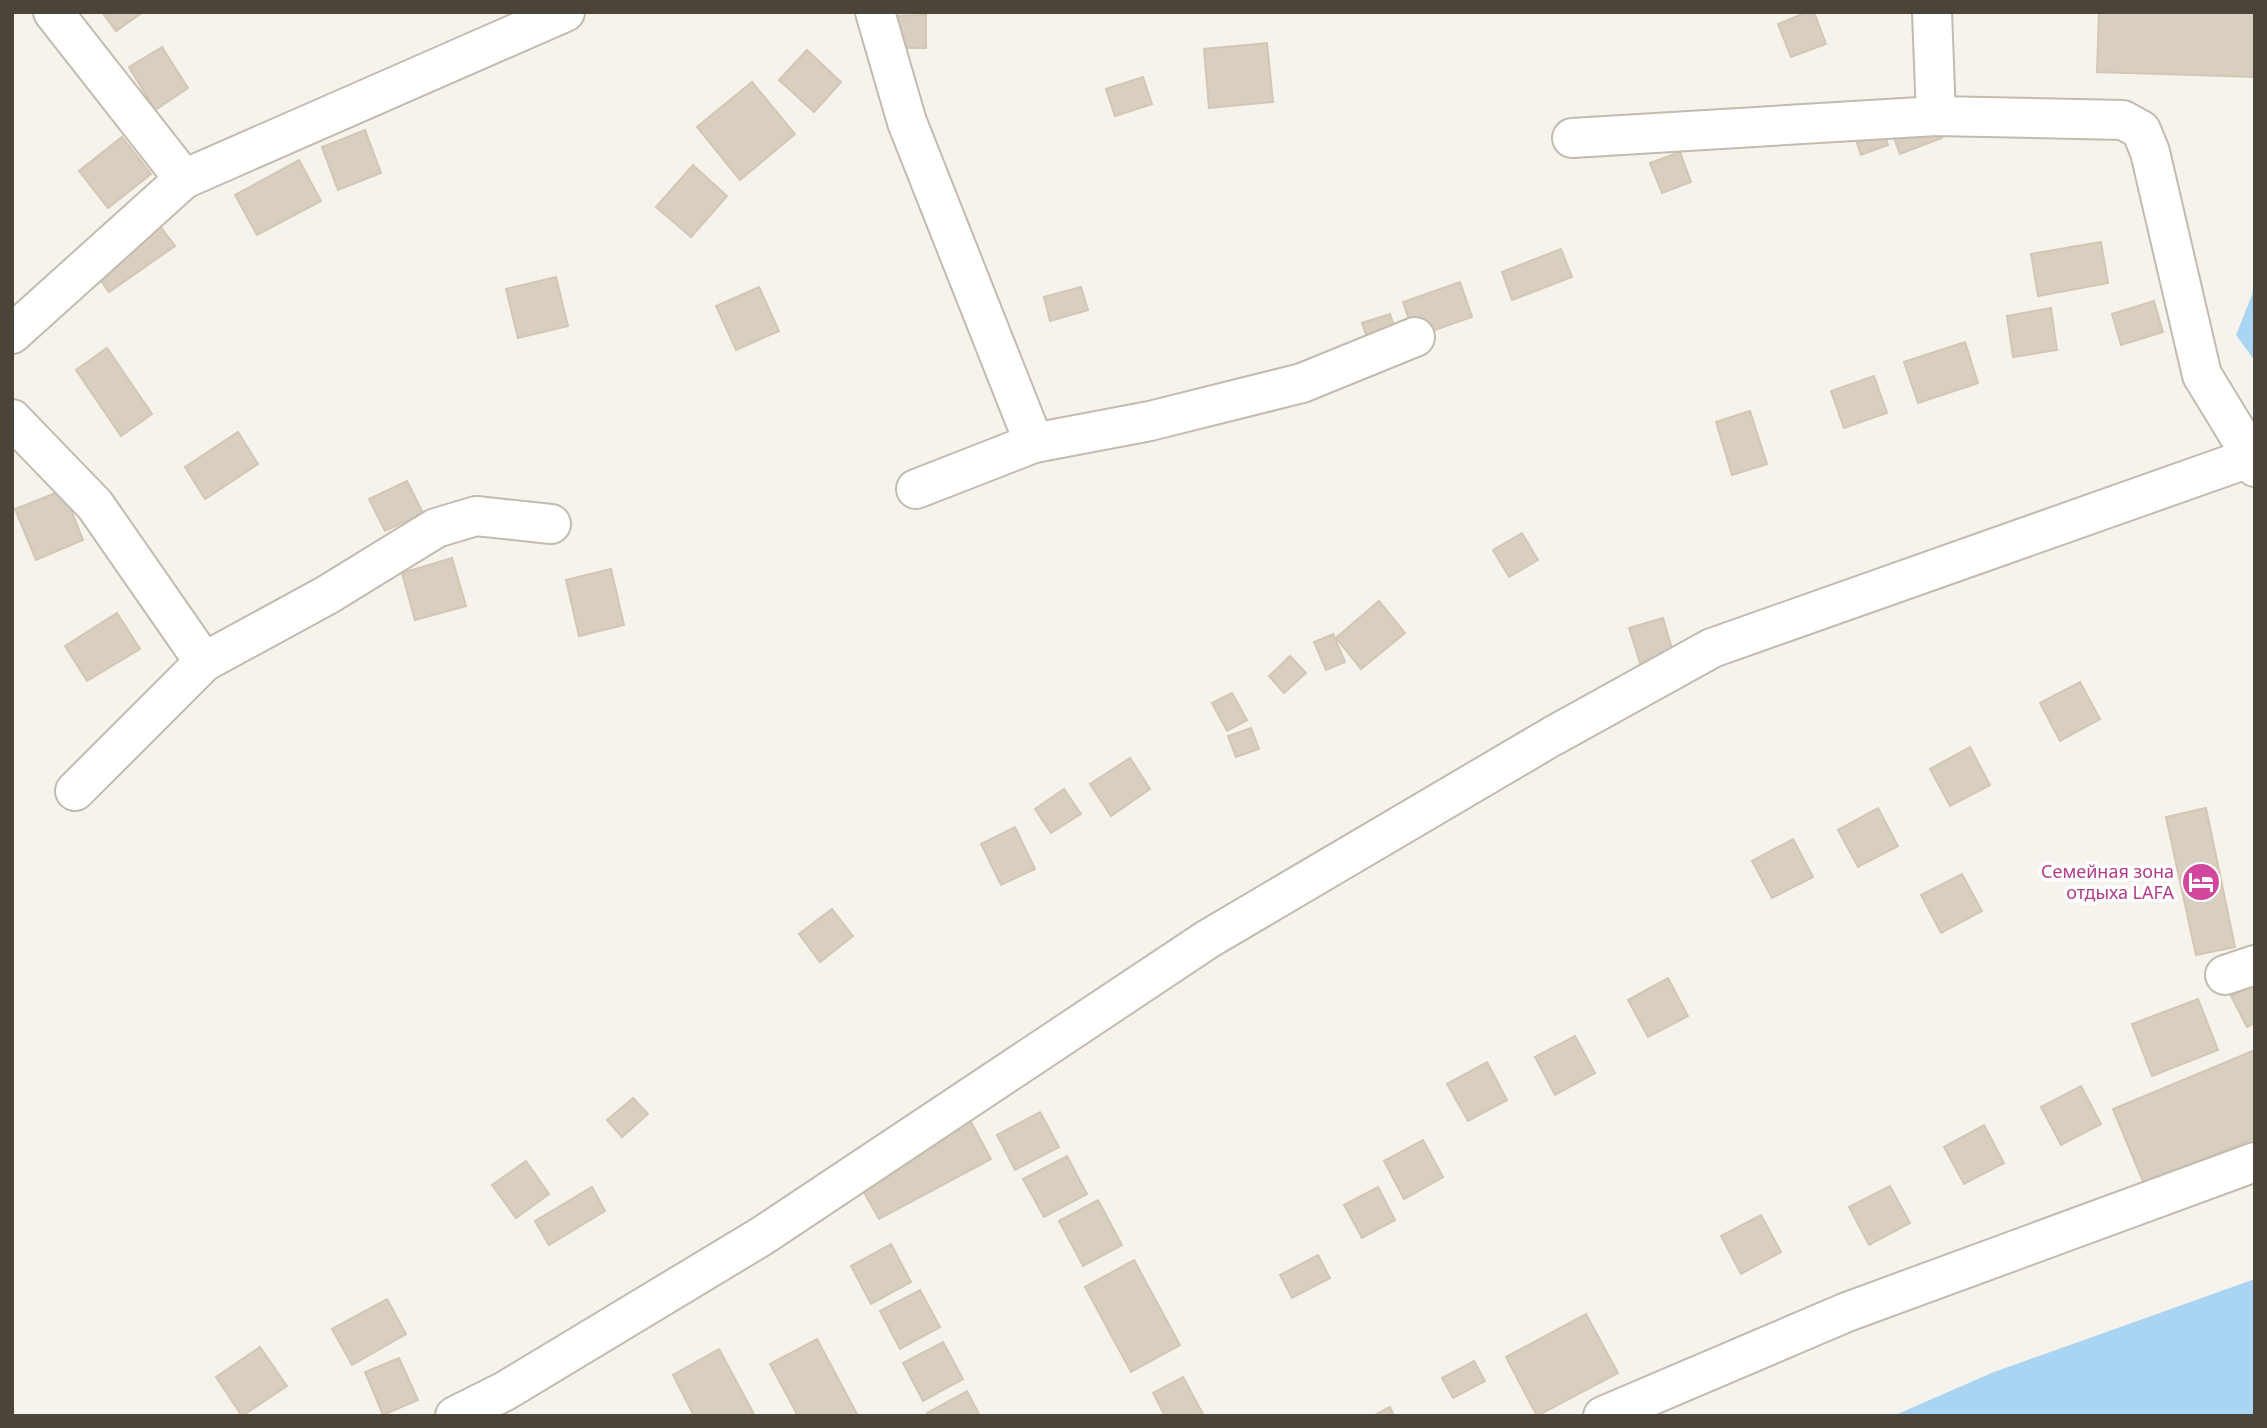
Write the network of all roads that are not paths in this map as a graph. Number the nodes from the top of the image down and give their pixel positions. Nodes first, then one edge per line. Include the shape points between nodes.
1 (52, 12) edge
2 (565, 12) edge
3 (875, 12) edge
4 (1932, 12) edge
5 (1936, 116) junction
6 (1572, 138) dead end
7 (184, 179) junction
8 (12, 334) edge
9 (1415, 337) dead end
10 (12, 419) edge
11 (1034, 443) junction
12 (2254, 462) edge
13 (916, 489) dead end
14 (551, 524) dead end
15 (204, 662) junction
16 (75, 791) dead end
17 (2255, 1162) edge
18 (455, 1416) edge
19 (1603, 1416) edge

1 - 7 street
2 - 7 street
3 - 11 street via 907,122
4 - 5 street
5 - 6 street
5 - 12 street via 2123,120 2141,130 2202,375
7 - 8 street
9 - 11 street via 1302,383 1150,421
10 - 15 street via 95,505
11 - 13 street
12 - 18 street via 1712,648 1208,939 761,1236 505,1391
14 - 15 street via 476,516 436,528 327,596
15 - 16 street
17 - 19 street via 1847,1312

